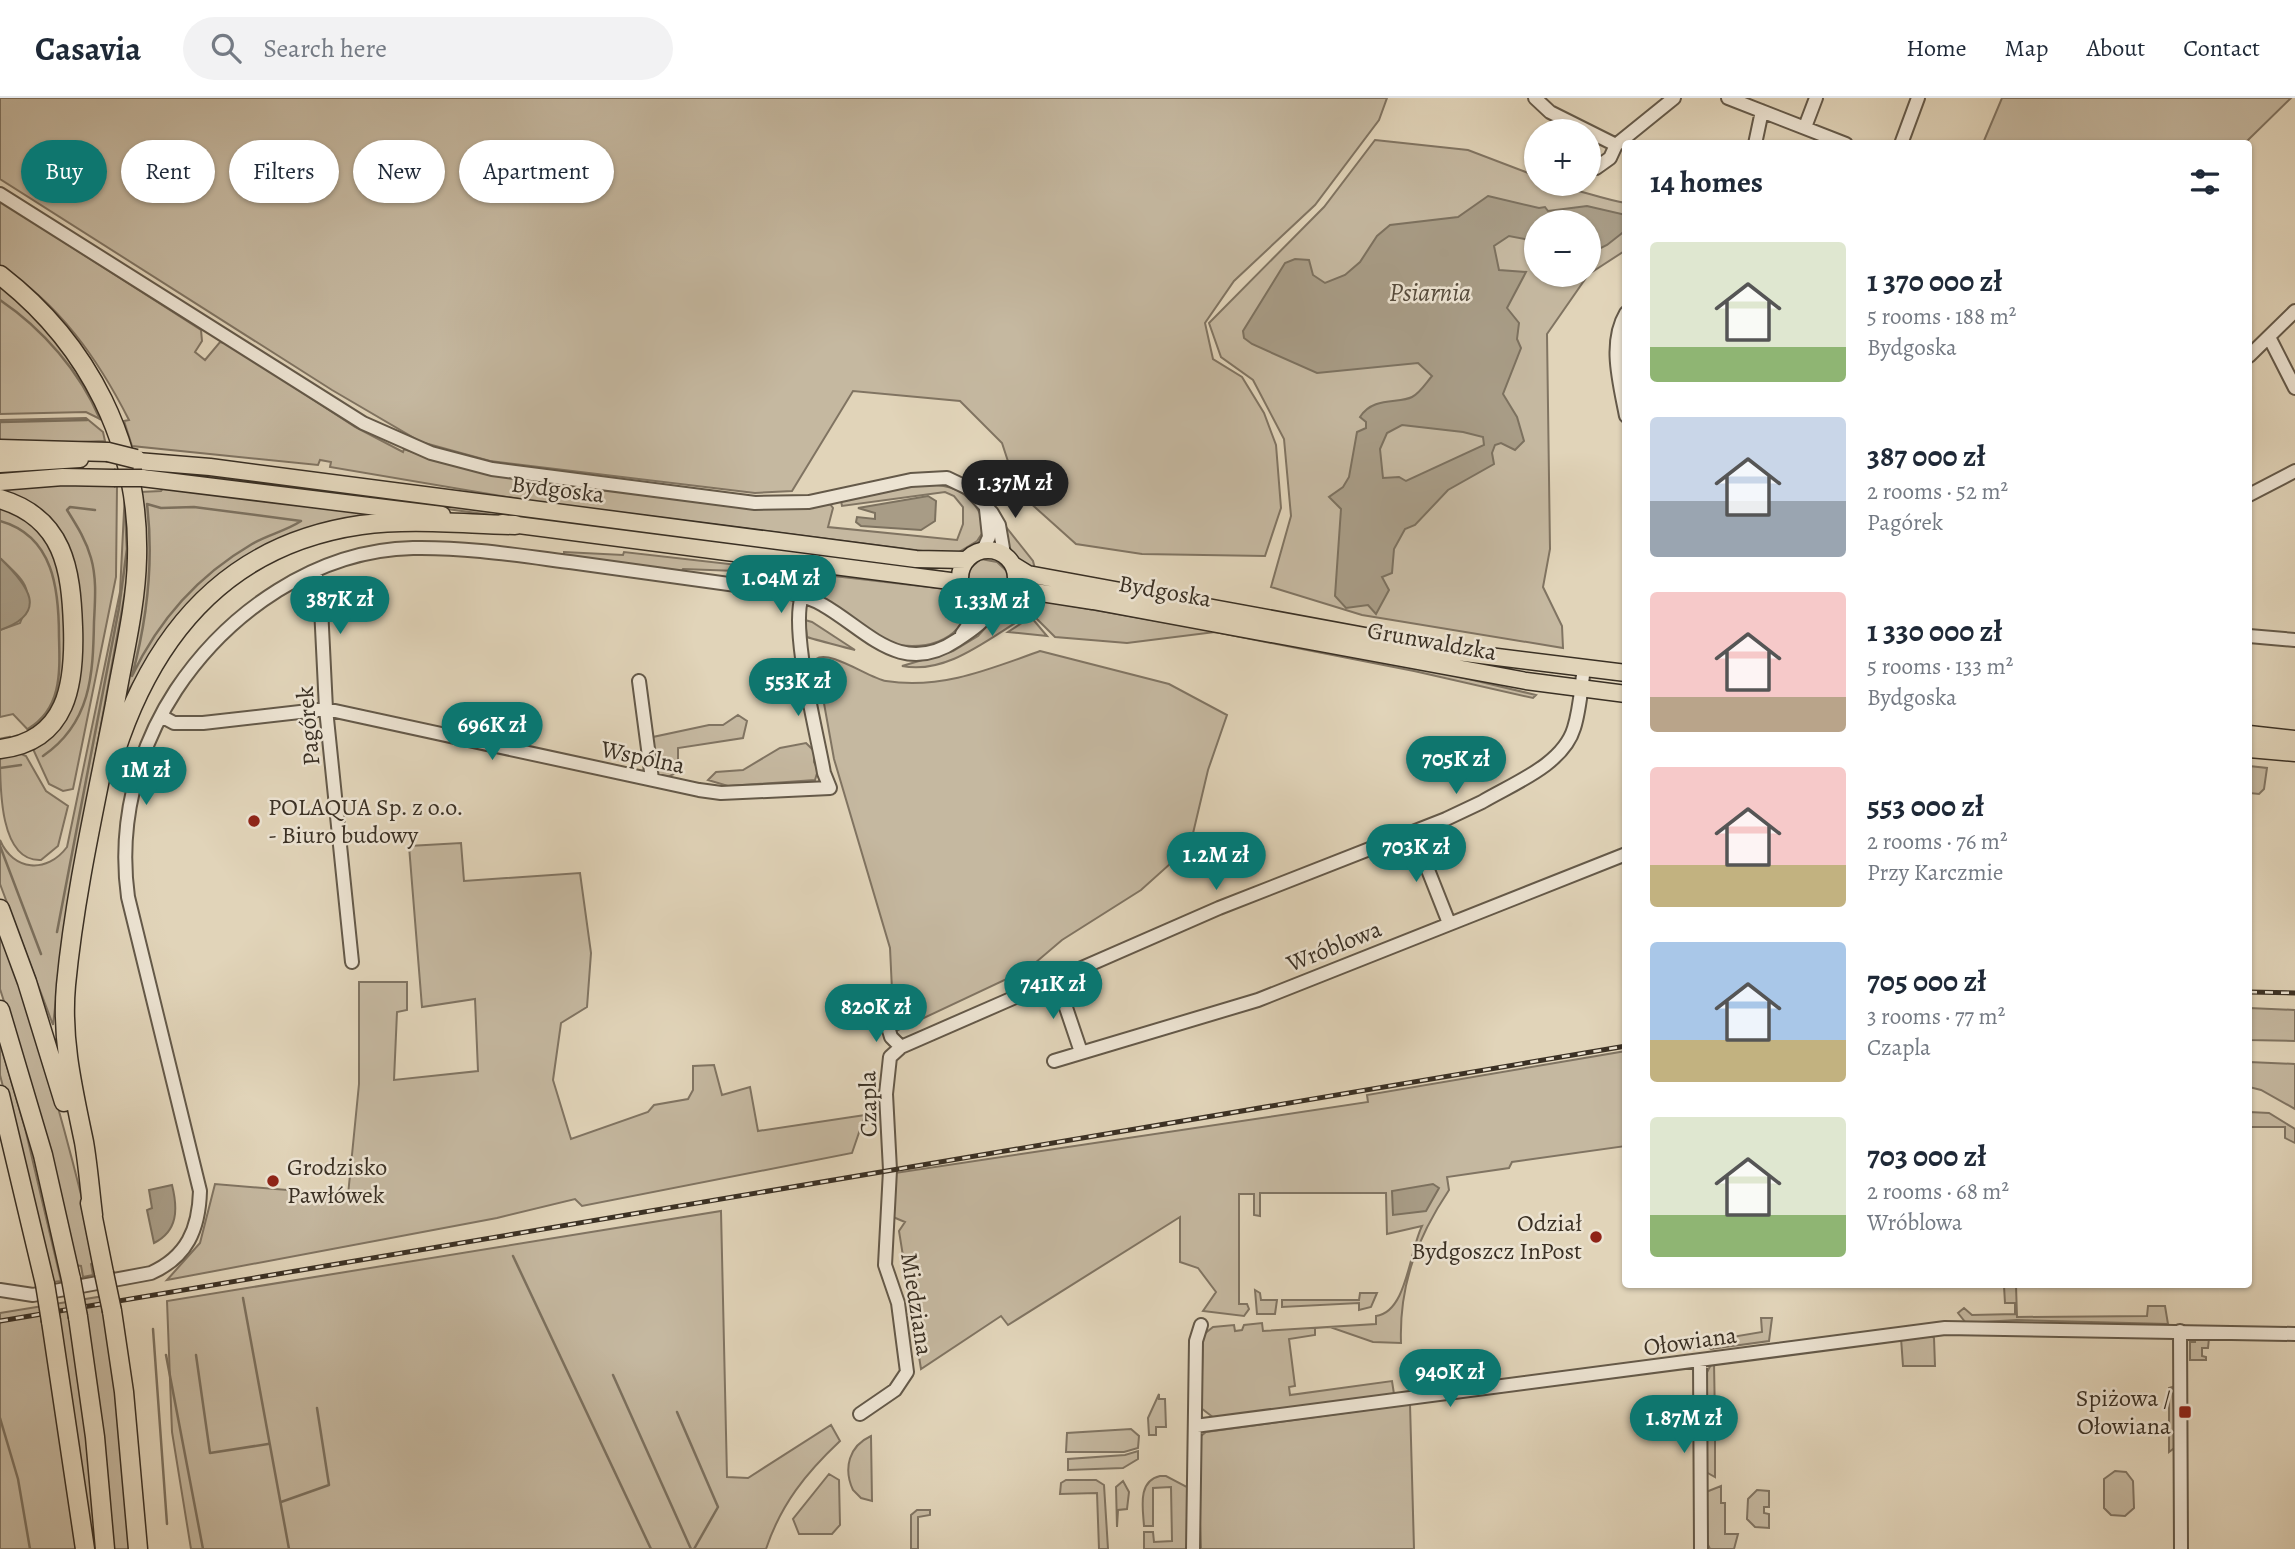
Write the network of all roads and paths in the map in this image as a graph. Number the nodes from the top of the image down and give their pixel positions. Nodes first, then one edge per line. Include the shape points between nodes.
1 (1535, 98) edge
2 (1674, 98) edge
3 (1728, 98) edge
4 (1816, 98) edge
5 (1918, 98) edge
6 (1762, 111) junction
7 (1805, 127) junction
8 (1622, 140) edge
9 (1622, 140) edge
10 (1756, 140) edge
11 (1836, 140) edge
12 (1902, 140) edge
13 (1616, 145) junction
14 (1601, 164) edge
15 (0, 194) edge
16 (0, 275) edge
17 (2295, 311) edge
18 (1622, 326) edge
19 (2269, 337) junction
20 (2252, 353) edge
21 (2295, 388) edge
22 (1622, 392) edge
23 (0, 449) edge
24 (109, 456) junction
25 (0, 464) edge
26 (140, 465) junction
27 (2295, 471) edge
28 (0, 482) edge
29 (2252, 493) edge
30 (0, 499) edge
31 (986, 505) junction
32 (515, 525) junction
33 (983, 550) junction
34 (966, 560) junction
35 (1009, 560) junction
36 (314, 571) junction
37 (962, 590) junction
38 (802, 596) junction
39 (1002, 602) junction
40 (976, 603) junction
41 (1234, 619) junction
42 (2252, 636) edge
43 (959, 638) junction
44 (2295, 640) edge
45 (1584, 668) junction
46 (1622, 673) edge
47 (639, 681) dead end
48 (1581, 688) junction
49 (1622, 693) edge
50 (326, 709) junction
51 (162, 716) junction
52 (2252, 734) edge
53 (2295, 739) edge
54 (0, 749) edge
55 (2252, 749) edge
56 (2295, 753) edge
57 (652, 779) junction
58 (95, 809) junction
59 (1413, 832) junction
60 (1622, 857) edge
61 (0, 909) edge
62 (1449, 923) junction
63 (352, 962) dead end
64 (1056, 978) junction
65 (0, 1010) edge
66 (886, 1020) dead end
67 (901, 1047) junction
68 (1081, 1052) junction
69 (1054, 1061) dead end
70 (0, 1096) edge
71 (93, 1215) junction
72 (889, 1221) joint
73 (0, 1290) edge
74 (1201, 1325) dead end
75 (2180, 1331) junction
76 (2295, 1334) edge
77 (1700, 1360) junction
78 (860, 1414) dead end
79 (1195, 1426) junction
80 (85, 1549) edge
81 (105, 1549) edge
82 (138, 1549) edge
83 (1193, 1549) edge
84 (1701, 1549) edge
85 (2181, 1549) edge

1 - 13 street via 1550,112
2 - 9 street
3 - 6 street
4 - 7 street
5 - 12 street
6 - 7 street
6 - 10 street
7 - 11 street
8 - 13 street
13 - 14 street
15 - 31 street via 363,423 430,453 492,469 755,503 809,502 912,480 947,478 968,488
16 - 58 highway via 51,321 92,376 121,439 133,492 137,527 134,593
17 - 19 street
18 - 22 street via 1617,342
19 - 20 street
19 - 21 street
23 - 24 highway
24 - 25 main road
24 - 26 highway, bridge
26 - 28 main road, bridge via 114,478
26 - 32 main road, Bydgoska
26 - 34 main road, Bydgoska via 916,559
27 - 29 street
30 - 54 highway via 32,513 65,556 72,587 74,649 69,692 54,722 25,744
31 - 33 street via 989,537
31 - 35 street via 999,525
32 - 37 main road, Bydgoska via 950,581
32 - 58 highway via 360,525 298,542 240,571 201,603 163,646 128,713
33 - 34 main road
33 - 35 main road
34 - 37 main road via 960,574
35 - 39 main road via 1016,584
35 - 41 main road, Bydgoska via 1028,574
36 - 38 street via 393,550 478,550
36 - 50 street, Pagórek via 320,587
36 - 51 street via 257,604 228,628 188,672
37 - 40 main road
38 - 43 street via 821,603 874,641 906,654 939,649
38 - 57 street, Wspólna via 798,616 801,639 830,788 721,793
39 - 40 main road
39 - 41 main road, Bydgoska via 1035,592
39 - 43 street via 981,625
40 - 43 street via 974,617
41 - 45 main road, Grunwaldzka
41 - 48 main road, Grunwaldzka
42 - 44 street
45 - 46 main road, Grunwaldzka
45 - 48 street, Czapla
47 - 57 street
48 - 49 main road, Grunwaldzka
48 - 59 street, Czapla via 1574,730 1550,760 1482,802
50 - 51 street, Wspólna via 203,723 174,723
50 - 57 street, Wspólna
50 - 63 street, Pagórek
51 - 73 street via 134,782 125,878 195,1165 200,1214 193,1236 179,1255 151,1273 33,1295
52 - 53 main road
55 - 56 main road
58 - 71 highway via 68,964 64,1019
59 - 62 street
59 - 64 street, Czapla
60 - 62 street, Wróblowa
61 - 71 highway via 52,1060
62 - 68 street, Wróblowa via 1258,1000
64 - 67 street, Czapla
64 - 68 street
65 - 81 highway, bridge via 29,1103 71,1279 95,1437
66 - 67 street via 891,1037
67 - 72 street, Czapla via 887,1064
68 - 69 street, Wróblowa
70 - 80 highway, bridge via 45,1284
71 - 82 highway, bridge via 124,1392
72 - 78 street, Miedziana via 885,1265 898,1303 906,1372 895,1390
74 - 79 street via 1196,1340
75 - 76 street, Ołowiana
75 - 77 street, Ołowiana via 1945,1328
75 - 85 street
77 - 79 street, Ołowiana
77 - 84 street
79 - 83 street

